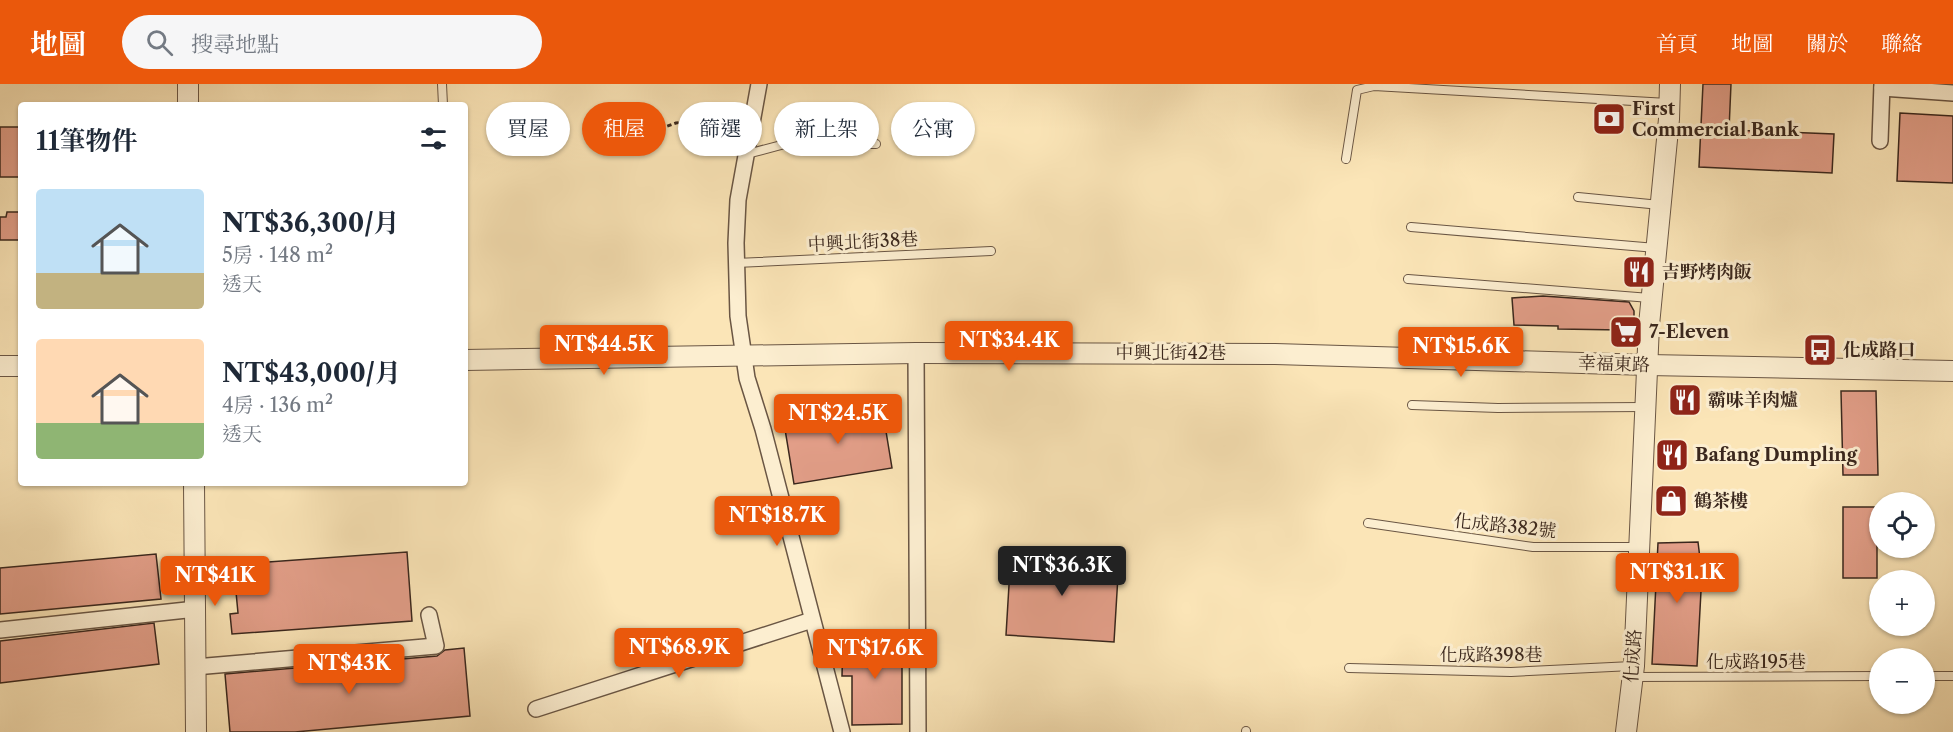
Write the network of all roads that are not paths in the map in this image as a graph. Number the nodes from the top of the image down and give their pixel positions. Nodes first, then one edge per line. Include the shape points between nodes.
1 (188, 84) edge
2 (442, 84) edge
3 (759, 84) edge
4 (1374, 85) edge
5 (1882, 86) edge
6 (1474, 88) edge
7 (1953, 93) edge
8 (1670, 94) edge
9 (188, 102) edge
10 (443, 102) edge
11 (756, 102) edge
12 (1880, 141) dead end
13 (746, 156) edge
14 (1346, 159) dead end
15 (1578, 197) dead end
16 (1662, 205) junction
17 (1411, 227) dead end
18 (1657, 248) junction
19 (991, 251) dead end
20 (736, 263) junction
21 (1408, 279) dead end
22 (1652, 298) junction
23 (916, 353) junction
24 (743, 354) junction
25 (1275, 354) joint
26 (468, 360) edge
27 (1648, 365) junction
28 (0, 366) edge
29 (18, 366) edge
30 (1953, 371) edge
31 (1412, 405) dead end
32 (1646, 407) junction
33 (194, 486) edge
34 (1368, 523) dead end
35 (1639, 547) junction
36 (196, 609) junction
37 (429, 615) dead end
38 (813, 620) junction
39 (0, 630) edge
40 (195, 667) junction
41 (1348, 668) dead end
42 (1633, 672) junction
43 (1869, 676) edge
44 (1935, 676) edge
45 (1953, 676) edge
46 (536, 709) dead end
47 (838, 731) edge
48 (196, 732) edge
49 (918, 732) edge
50 (1626, 732) edge

1 - 9 street
2 - 10 lane
3 - 11 street
4 - 6 lane
4 - 14 lane via 1357,90
5 - 7 street
5 - 12 street
6 - 8 lane
8 - 16 street, 化成路
13 - 20 street via 738,200
15 - 16 lane
16 - 18 street, 化成路
17 - 18 lane
18 - 22 street, 化成路
19 - 20 lane, 中興北街38巷
20 - 24 street
21 - 22 lane
22 - 27 street, 化成路
23 - 24 street, 中興北街42巷
23 - 25 street, 中興北街42巷
23 - 49 street
24 - 26 street, 中興北街42巷
24 - 38 street
25 - 27 street, 幸福東路
27 - 30 street, 幸福東路
27 - 32 street, 化成路
28 - 29 street
31 - 32 lane
32 - 35 street, 化成路
33 - 36 street
34 - 35 lane, 化成路382號 via 1533,547
35 - 42 street, 化成路
36 - 39 street
36 - 40 street
37 - 40 street via 436,646
38 - 46 street
38 - 47 street
40 - 48 street
41 - 42 lane, 化成路398巷
42 - 43 lane, 化成路195巷
42 - 50 street, 化成路
44 - 45 lane

